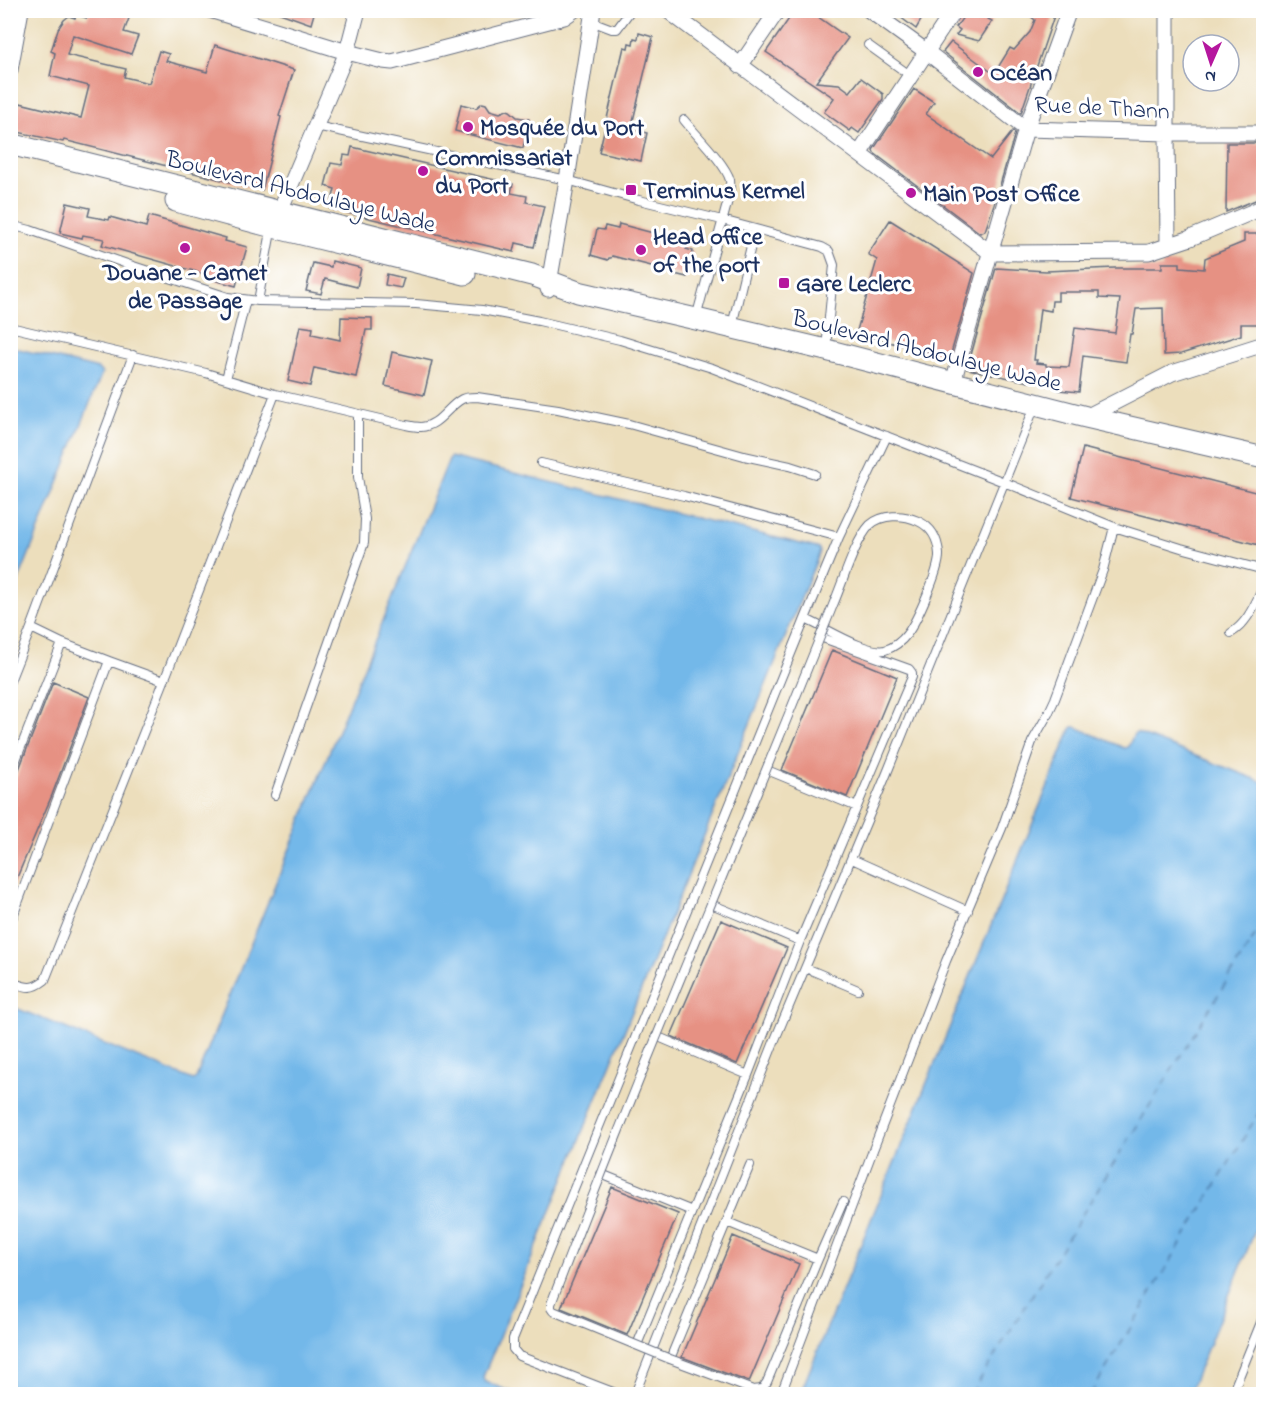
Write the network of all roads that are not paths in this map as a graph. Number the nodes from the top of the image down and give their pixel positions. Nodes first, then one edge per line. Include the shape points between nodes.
1 (21, 10) edge
2 (210, 10) edge
3 (358, 10) edge
4 (574, 10) edge
5 (631, 10) edge
6 (667, 10) edge
7 (778, 10) edge
8 (869, 10) edge
9 (954, 10) edge
10 (1069, 10) edge
11 (1167, 10) edge
12 (592, 16) edge
13 (868, 45) dead end
14 (346, 52) junction
15 (927, 52) junction
16 (740, 66) junction
17 (10, 70) edge
18 (911, 76) junction
19 (684, 120) dead end
20 (316, 126) junction
21 (1026, 129) junction
22 (1167, 133) junction
23 (1263, 133) edge
24 (10, 144) edge
25 (859, 154) junction
26 (10, 156) edge
27 (567, 180) junction
28 (1263, 207) edge
29 (276, 220) junction
30 (722, 220) junction
31 (10, 225) edge
32 (755, 229) junction
33 (1168, 246) junction
34 (991, 253) junction
35 (548, 286) junction
36 (246, 300) junction
37 (258, 301) junction
38 (696, 319) junction
39 (10, 327) edge
40 (731, 328) junction
41 (1263, 344) edge
42 (826, 350) junction
43 (133, 355) junction
44 (226, 379) junction
45 (953, 382) junction
46 (275, 394) junction
47 (1036, 404) junction
48 (358, 414) junction
49 (1086, 417) junction
50 (886, 435) junction
51 (1263, 458) edge
52 (541, 463) dead end
53 (815, 474) dead end
54 (1004, 482) junction
55 (1114, 527) junction
56 (839, 537) junction
57 (1263, 570) edge
58 (1263, 586) edge
59 (805, 619) junction
60 (31, 628) junction
61 (1231, 633) dead end
62 (820, 637) junction
63 (62, 643) junction
64 (109, 661) junction
65 (10, 681) edge
66 (164, 681) junction
67 (767, 770) junction
68 (10, 775) edge
69 (275, 795) dead end
70 (857, 807) junction
71 (852, 859) junction
72 (711, 904) junction
73 (968, 911) junction
74 (10, 924) edge
75 (800, 941) junction
76 (806, 968) junction
77 (10, 982) edge
78 (858, 990) dead end
79 (656, 1036) junction
80 (748, 1076) junction
81 (750, 1165) dead end
82 (601, 1174) junction
83 (843, 1202) dead end
84 (692, 1211) junction
85 (727, 1222) junction
86 (818, 1259) junction
87 (1263, 1315) edge
88 (637, 1345) junction
89 (670, 1359) junction
90 (618, 1395) edge
91 (635, 1395) edge
92 (781, 1395) edge
93 (1232, 1395) edge

1 - 17 street
2 - 14 street
3 - 14 street
4 - 14 street via 564,16 392,62
5 - 12 lane via 612,30
6 - 16 street
7 - 16 street
8 - 15 street, Rue de Thann
9 - 15 street
10 - 21 street
11 - 22 street
12 - 27 street
13 - 18 lane
14 - 20 street
15 - 18 street
15 - 21 street, Rue de Thann
16 - 25 street
18 - 25 street
19 - 30 lane via 730,181
20 - 27 lane
20 - 29 street
21 - 22 street, Rue de Thann
21 - 34 street
22 - 23 street, Rue de Thann
22 - 33 street
24 - 29 street, Boulevard Abdoulaye Wade
25 - 34 street
26 - 29 street, Boulevard Abdoulaye Wade
27 - 30 lane
27 - 35 street
28 - 33 street
29 - 35 street, Boulevard Abdoulaye Wade via 521,272
29 - 37 lane
30 - 32 lane
30 - 38 lane
31 - 36 lane via 197,288
32 - 40 lane
32 - 42 lane via 829,251 834,265
33 - 34 street via 1149,252
34 - 45 street
35 - 38 street, Boulevard Abdoulaye Wade
36 - 37 lane
36 - 44 lane
37 - 50 lane via 416,304 482,310 539,321 712,368
38 - 40 street, Boulevard Abdoulaye Wade
39 - 43 lane
40 - 42 street, Boulevard Abdoulaye Wade
41 - 49 street via 1172,373
42 - 45 street, Boulevard Abdoulaye Wade
43 - 44 lane
43 - 60 lane
44 - 46 lane
45 - 47 street, Boulevard Abdoulaye Wade
46 - 48 lane
46 - 66 lane
47 - 49 street, Boulevard Abdoulaye Wade
47 - 54 lane
48 - 53 lane via 421,427 438,420 464,398 477,397 629,424
48 - 69 lane via 364,543
49 - 51 street, Boulevard Abdoulaye Wade
50 - 54 lane
50 - 56 lane
52 - 56 lane
54 - 55 lane
54 - 71 lane
55 - 57 lane
55 - 73 lane via 1103,570 1055,699 1032,742
56 - 59 lane
58 - 61 lane via 1246,620
59 - 62 lane, bridge via 814,622 823,627 833,632 870,650 887,650 901,641 914,624 937,569 939,555 929,527 902,516 888,516 872,523 859,542 832,609 828,618 824,628
59 - 90 lane via 513,1340 513,1349 519,1356
60 - 63 lane
60 - 65 lane
62 - 67 lane, bridge
62 - 70 lane via 912,673
63 - 64 lane
63 - 68 lane
64 - 66 lane
64 - 74 lane
66 - 77 lane via 45,980 29,988
67 - 70 lane
67 - 72 lane, bridge
70 - 75 lane
71 - 73 lane
71 - 76 lane
72 - 75 lane
72 - 79 lane, bridge
73 - 92 lane
75 - 80 lane
76 - 78 lane
76 - 91 lane
79 - 80 lane
79 - 82 lane, bridge
80 - 84 lane
81 - 85 lane
82 - 84 lane
82 - 88 lane, bridge via 551,1308
83 - 86 lane
84 - 88 lane
85 - 86 lane
85 - 89 lane
86 - 89 lane, bridge via 762,1389 753,1390
87 - 93 lane
88 - 89 lane, bridge

